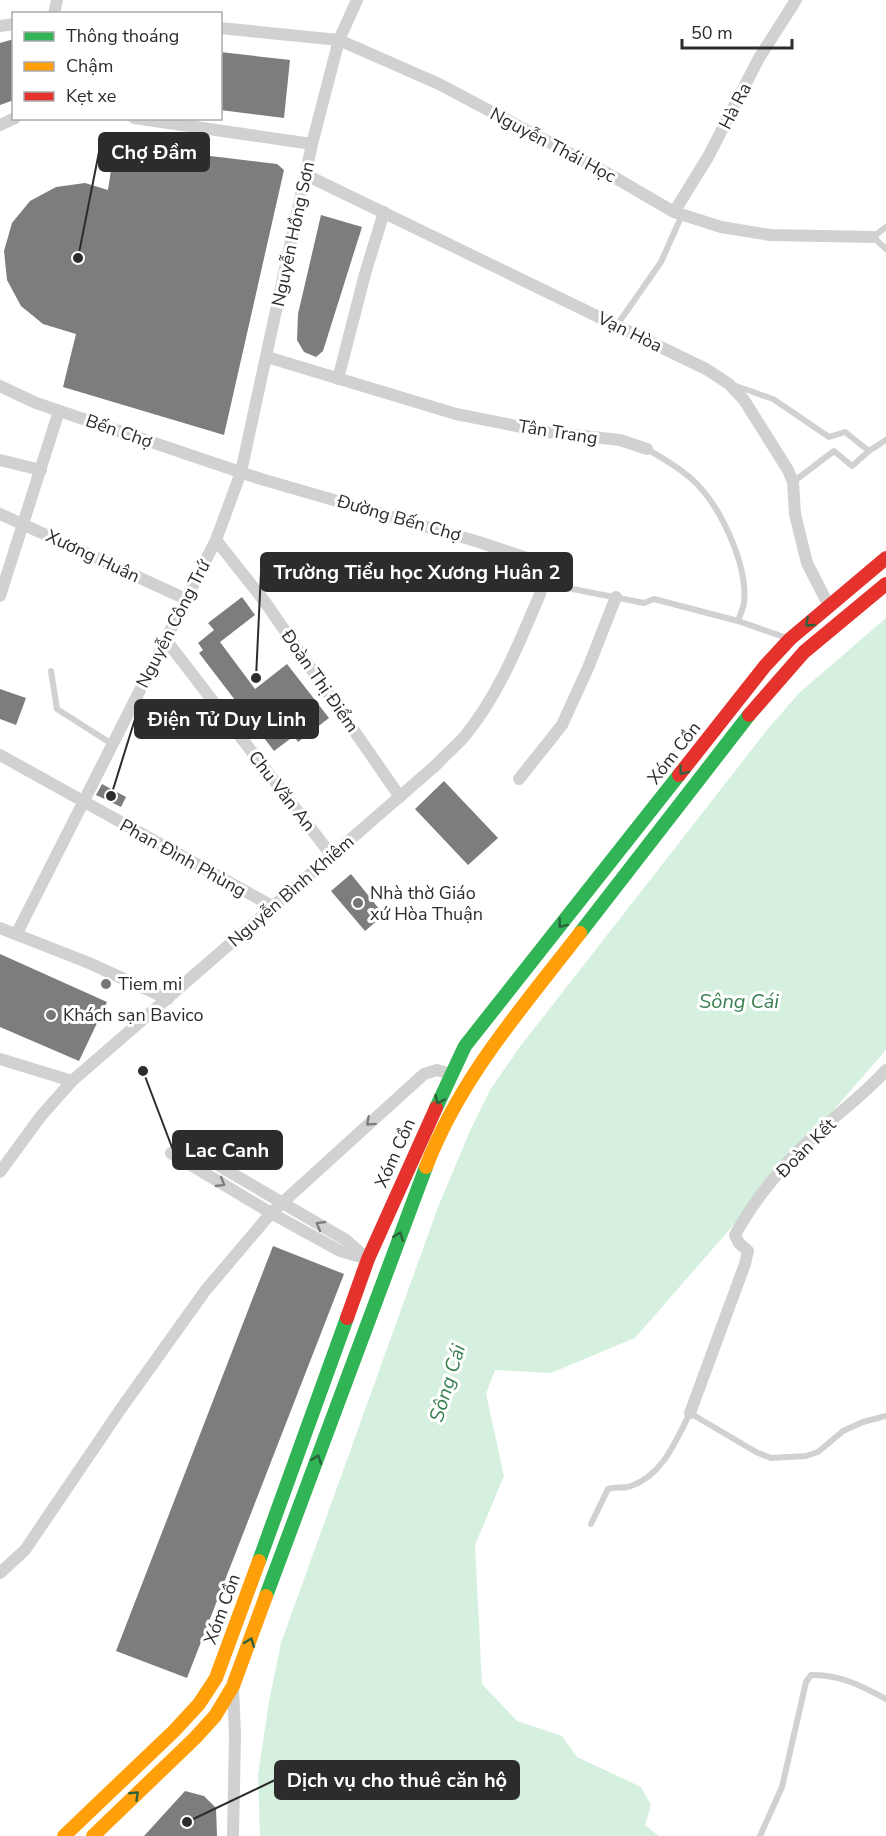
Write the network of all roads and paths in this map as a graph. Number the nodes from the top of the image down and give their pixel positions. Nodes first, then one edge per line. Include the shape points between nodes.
1 (357, 0) edge
2 (796, 0) edge
3 (222, 28) edge
4 (339, 40) junction
5 (148, 120) edge
6 (312, 144) junction
7 (306, 175) junction
8 (384, 212) junction
9 (678, 214) junction
10 (886, 227) edge
11 (873, 237) junction
12 (886, 249) edge
13 (617, 326) junction
14 (267, 357) junction
15 (338, 379) junction
16 (729, 384) junction
17 (0, 386) edge
18 (59, 411) junction
19 (886, 440) edge
20 (647, 449) joint
21 (868, 452) junction
22 (0, 460) edge
23 (40, 470) junction
24 (241, 472) junction
25 (793, 482) junction
26 (0, 514) edge
27 (23, 524) junction
28 (216, 540) junction
29 (886, 558) edge
30 (542, 583) junction
31 (886, 584) edge
32 (0, 596) edge
33 (616, 597) junction
34 (186, 599) junction
35 (829, 606) junction
36 (738, 621) junction
37 (790, 639) junction
38 (166, 640) junction
39 (804, 652) junction
40 (51, 671) dead end
41 (112, 744) junction
42 (0, 755) edge
43 (519, 779) dead end
44 (400, 797) junction
45 (82, 802) junction
46 (332, 856) junction
47 (272, 906) junction
48 (0, 928) edge
49 (17, 933) junction
50 (168, 999) junction
51 (0, 1059) edge
52 (886, 1070) edge
53 (451, 1074) junction
54 (72, 1081) junction
55 (180, 1143) dead end
56 (171, 1153) dead end
57 (0, 1172) edge
58 (281, 1203) junction
59 (271, 1213) junction
60 (368, 1259) junction
61 (387, 1267) junction
62 (690, 1413) junction
63 (886, 1416) edge
64 (591, 1524) dead end
65 (0, 1573) edge
66 (216, 1678) junction
67 (233, 1686) junction
68 (886, 1699) edge
69 (64, 1836) edge
70 (93, 1836) edge
71 (233, 1836) edge
72 (760, 1836) edge

1 - 4 street, Nguyễn Hồng Sơn
2 - 9 street, Hà Ra via 759,58
3 - 4 street, Nguyễn Thái Học
4 - 6 street, Nguyễn Hồng Sơn
4 - 9 street, Nguyễn Thái Học via 439,84
5 - 6 street
6 - 7 street, Nguyễn Hồng Sơn
7 - 8 street, Vạn Hòa
7 - 14 street, Nguyễn Hồng Sơn
8 - 13 street, Vạn Hòa
8 - 15 street
9 - 11 street, Nguyễn Thái Học via 770,236
9 - 13 lane via 661,261
10 - 11 lane
11 - 12 lane
13 - 16 street, Vạn Hòa
14 - 15 street, Tân Trang
14 - 24 street, Nguyễn Hồng Sơn
15 - 20 street, Tân Trang via 456,414 547,432 620,440
16 - 21 lane via 773,399 830,437 845,432
16 - 25 street, Vạn Hòa via 744,400
17 - 18 street, Bến Chợ
18 - 23 street
18 - 24 street, Bến Chợ
19 - 21 lane
20 - 36 lane, Tân Trang via 696,483 732,538 744,588
21 - 25 lane via 852,466 834,451
22 - 23 street
23 - 27 street
24 - 28 street, Nguyễn Công Trứ
24 - 30 street, Đường Bến Chợ via 524,557 539,572
25 - 35 street, Vạn Hòa via 795,514 807,563
26 - 27 street, Xương Huân
27 - 32 street
27 - 34 street, Xương Huân
28 - 34 street, Nguyễn Công Trứ
28 - 44 street, Đoàn Thị Điểm via 265,602
29 - 35 street, Xóm Cồn
30 - 33 lane
30 - 44 street, Nguyễn Bình Khiêm via 508,669 481,714 435,766
31 - 39 street, Xóm Cồn
33 - 36 lane via 644,603 654,599
33 - 43 street via 562,725
34 - 38 street, Nguyễn Công Trứ
35 -> 37 street, Xóm Cồn
36 - 37 lane
37 - 39 street
37 -> 53 street, Xóm Cồn via 465,1046
38 - 41 street, Nguyễn Công Trứ
38 - 46 street, Chu Văn An
61 -> 39 street, Xóm Cồn via 433,1148 482,1059 745,720
40 - 41 lane via 57,709
41 - 45 street, Nguyễn Công Trứ
42 - 45 street, Phan Đình Phùng
44 - 46 street, Nguyễn Bình Khiêm
45 - 47 street, Phan Đình Phùng
45 - 49 street, Nguyễn Công Trứ
46 - 47 street, Nguyễn Bình Khiêm
47 - 50 street, Nguyễn Bình Khiêm
48 - 49 street
49 - 50 street
50 - 54 street, Nguyễn Bình Khiêm
51 - 54 street
52 - 62 street, Đoàn Kết via 814,1136 755,1203 735,1235 748,1251 745,1264
53 -> 58 street via 437,1070 423,1074
53 -> 60 street, Xóm Cồn
54 - 57 street, Nguyễn Bình Khiêm
55 - 58 street
56 -> 59 street
58 - 59 street
60 -> 58 street via 346,1240
59 - 60 street via 340,1251
59 - 65 street via 205,1291 24,1550
60 - 61 street
60 - 66 street, Xóm Cồn
67 -> 61 street, Xóm Cồn
62 - 63 lane via 771,1458 818,1452 843,1431
62 - 64 lane via 667,1458 630,1487 608,1489
66 - 67 street
66 - 69 street, Xóm Cồn via 200,1704
70 -> 67 street, Xóm Cồn via 195,1738 215,1716
67 - 71 street
68 - 72 lane via 837,1676 811,1675 806,1682 782,1787

